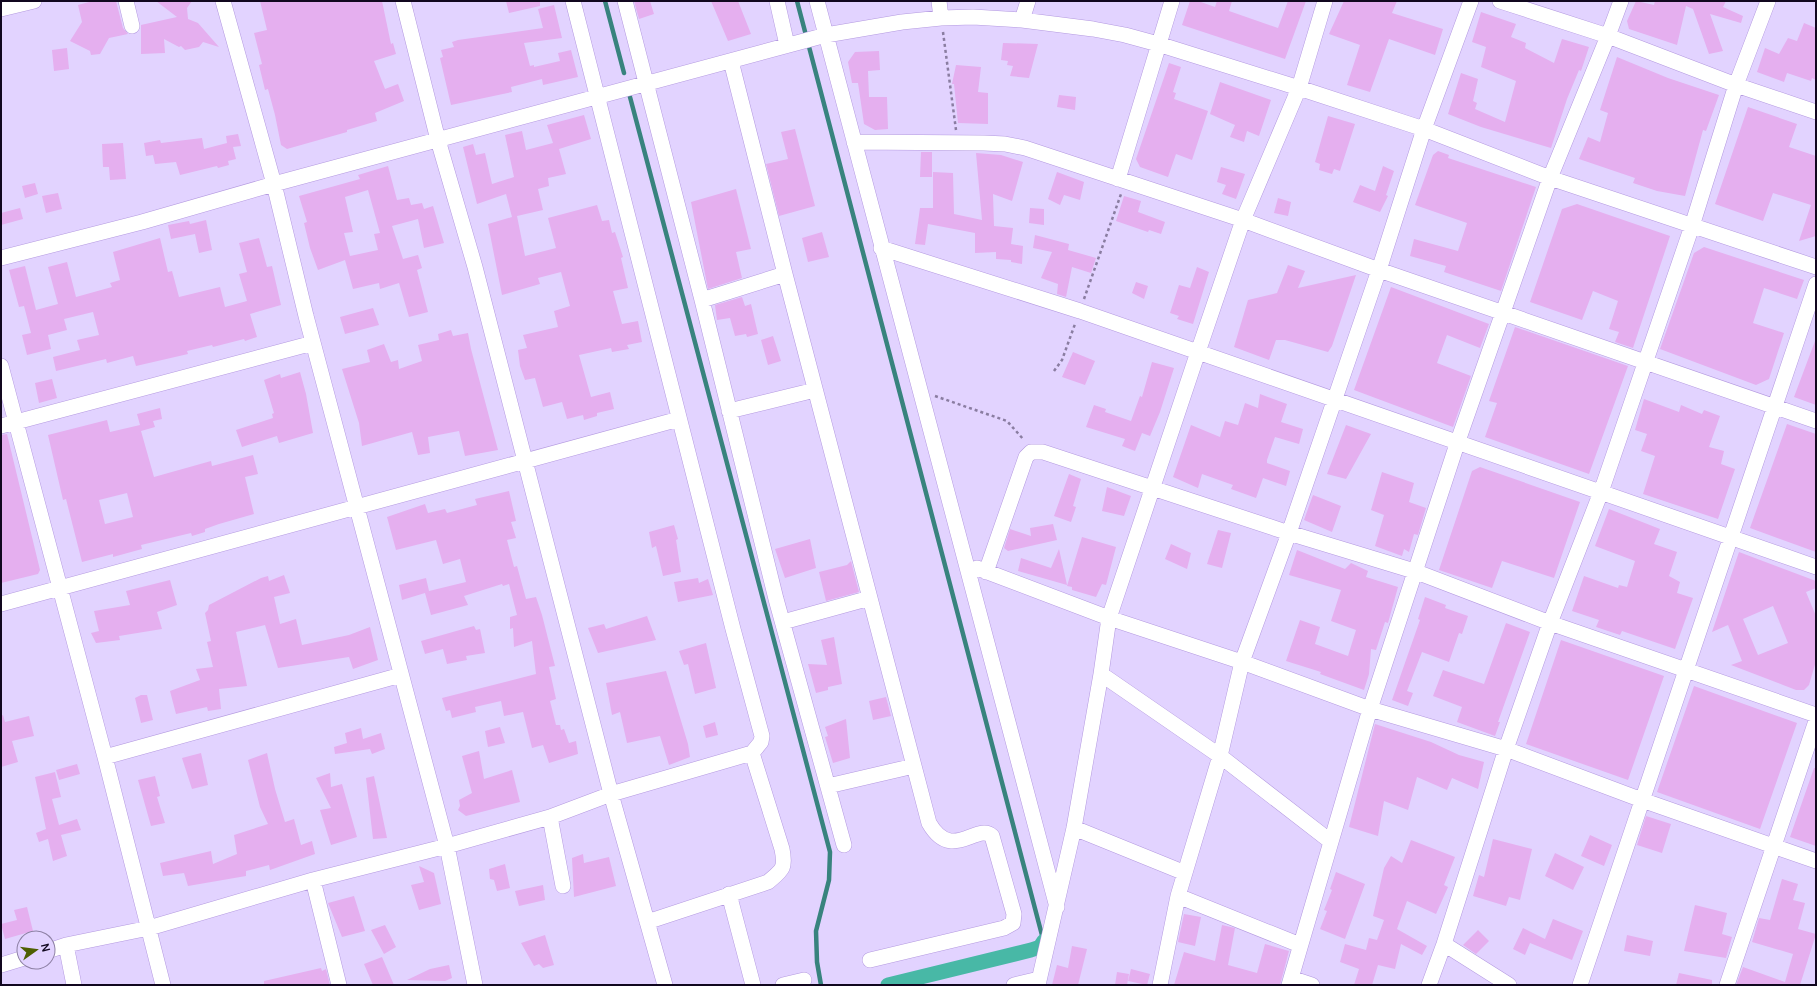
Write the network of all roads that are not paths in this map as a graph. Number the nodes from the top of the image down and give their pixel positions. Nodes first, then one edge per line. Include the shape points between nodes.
1 (34, 1) edge
2 (126, 1) edge
3 (223, 1) edge
4 (403, 1) edge
5 (573, 1) edge
6 (625, 1) edge
7 (777, 1) edge
8 (816, 1) edge
9 (939, 1) edge
10 (1028, 1) edge
11 (1172, 1) edge
12 (1325, 1) edge
13 (1471, 1) edge
14 (1500, 1) edge
15 (1620, 1) edge
16 (1768, 1) edge
17 (1, 9) edge
18 (941, 18) junction
19 (1022, 20) junction
20 (132, 26) dead end
21 (822, 36) junction
22 (1608, 36) junction
23 (793, 44) junction
24 (1158, 44) junction
25 (731, 61) junction
26 (646, 84) junction
27 (1736, 85) junction
28 (1299, 88) junction
29 (597, 96) junction
30 (1816, 112) edge
31 (1424, 129) junction
32 (438, 140) junction
33 (854, 142) junction
34 (1550, 178) junction
35 (1122, 180) junction
36 (274, 184) junction
37 (1243, 220) junction
38 (1692, 226) junction
39 (881, 248) junction
40 (1, 258) edge
41 (1816, 267) edge
42 (1379, 270) junction
43 (785, 274) junction
44 (1816, 284) edge
45 (702, 300) junction
46 (1504, 313) junction
47 (313, 343) junction
48 (1198, 352) junction
49 (1645, 362) junction
50 (1, 366) edge
51 (815, 390) junction
52 (1335, 400) junction
53 (1775, 406) junction
54 (729, 411) junction
55 (679, 419) junction
56 (1816, 420) edge
57 (8, 424) edge
58 (1458, 441) junction
59 (526, 461) junction
60 (1154, 488) junction
61 (1601, 492) junction
62 (356, 507) junction
63 (1289, 533) junction
64 (1731, 537) junction
65 (966, 563) junction
66 (1816, 567) edge
67 (1414, 571) junction
68 (986, 572) junction
69 (60, 588) junction
70 (870, 598) junction
71 (1, 604) edge
72 (1110, 618) junction
73 (783, 622) junction
74 (1550, 623) junction
75 (1242, 662) junction
76 (1686, 670) junction
77 (401, 674) junction
78 (1101, 674) junction
79 (1370, 709) junction
80 (1816, 715) edge
81 (1816, 721) edge
82 (1506, 748) junction
83 (752, 752) junction
84 (1220, 756) junction
85 (105, 757) junction
86 (914, 766) junction
87 (828, 786) junction
88 (611, 794) junction
89 (1642, 800) junction
90 (550, 817) junction
91 (1074, 828) junction
92 (1330, 841) junction
93 (844, 845) dead end
94 (447, 846) junction
95 (1773, 846) junction
96 (1816, 861) edge
97 (1185, 873) junction
98 (313, 880) junction
99 (563, 886) dead end
100 (729, 894) junction
101 (1178, 896) junction
102 (1057, 907) junction
103 (647, 922) junction
104 (149, 928) junction
105 (1444, 944) junction
106 (66, 945) junction
107 (1300, 945) junction
108 (56, 948) edge
109 (870, 960) dead end
110 (16, 961) edge
111 (1, 966) edge
112 (804, 980) dead end
113 (1290, 981) edge
114 (1039, 982) edge
115 (74, 985) edge
116 (163, 985) edge
117 (339, 985) edge
118 (475, 985) edge
119 (665, 985) edge
120 (753, 985) edge
121 (783, 985) edge
122 (1014, 985) edge
123 (1160, 985) edge
124 (1312, 985) edge
125 (1429, 985) edge
126 (1509, 985) edge
127 (1580, 985) edge
128 (1727, 985) edge

1 - 17 street
2 - 20 street
3 - 36 street
4 - 32 street
5 - 29 street
6 - 26 street
7 - 23 street
8 - 21 street
9 - 18 street
10 - 19 street
11 - 24 street
12 - 28 street
13 - 31 street
14 - 22 street
15 - 22 street
16 - 27 street
18 - 19 street
18 - 21 street
19 - 24 street via 1093,29
21 - 23 street
21 - 33 street
22 - 27 street
22 - 34 street
23 - 25 street
24 - 28 street
24 - 35 street
25 - 26 street
25 - 43 street
26 - 29 street
26 - 45 street
27 - 30 street
27 - 38 street
28 - 31 street
28 - 37 street
29 - 32 street
29 - 55 street
31 - 34 street
31 - 42 street
32 - 36 street
32 - 59 street via 476,267
33 - 35 street via 1005,144 1025,148
33 - 39 street
34 - 38 street
34 - 46 street
35 - 37 street
36 - 40 street via 142,222
36 - 47 street
37 - 42 street
37 - 48 street
38 - 41 street
38 - 49 street
39 - 48 street via 1080,311
39 - 65 street
42 - 46 street
42 - 52 street
43 - 45 street
43 - 51 street
44 - 53 street
45 - 54 street
46 - 49 street
46 - 58 street
47 - 57 street
47 - 62 street
48 - 52 street
48 - 60 street
49 - 53 street
49 - 61 street
50 - 57 street
51 - 54 street
51 - 70 street
52 - 58 street
52 - 63 street
53 - 56 street
53 - 64 street
54 - 73 street
55 - 59 street
55 - 83 street via 762,736 761,742
57 - 69 street
58 - 61 street
58 - 67 street
59 - 62 street
59 - 88 street
60 - 63 street
60 - 68 street via 1043,452 1031,452 1026,457
60 - 72 street
61 - 64 street
61 - 74 street
62 - 69 street
62 - 77 street
63 - 67 street
63 - 75 street
64 - 66 street
64 - 76 street
65 - 68 street
65 - 102 street
67 - 74 street
67 - 79 street
68 - 72 street
69 - 71 street
69 - 85 street
70 - 73 street
70 - 86 street
72 - 75 street
72 - 78 street
73 - 87 street
74 - 76 street
74 - 82 street
75 - 79 street
75 - 84 street
76 - 80 street
76 - 89 street
77 - 85 street
77 - 94 street
78 - 84 street
78 - 91 street
79 - 82 street
79 - 92 street
81 - 95 street
82 - 89 street
82 - 105 street
83 - 88 street
83 - 100 street via 785,862 782,870 768,882
84 - 92 street
84 - 97 street
85 - 104 street
86 - 87 street
86 - 109 street via 927,816 934,831 952,842 984,833 992,836 1014,914 1013,923 1004,928
87 - 93 street
88 - 90 street
88 - 103 street
89 - 95 street
89 - 127 street
90 - 94 street
90 - 99 street
91 - 97 street
91 - 102 street
92 - 107 street
94 - 98 street
94 - 118 street
95 - 96 street
95 - 128 street
97 - 101 street
98 - 104 street
98 - 117 street
100 - 103 street
100 - 120 street
101 - 107 street
101 - 123 street
102 - 114 street
103 - 119 street
104 - 106 street
104 - 116 street
105 - 125 street
105 - 126 street
106 - 108 street
106 - 115 street
107 - 113 street
110 - 111 street
112 - 121 street
113 - 124 street
114 - 122 street

